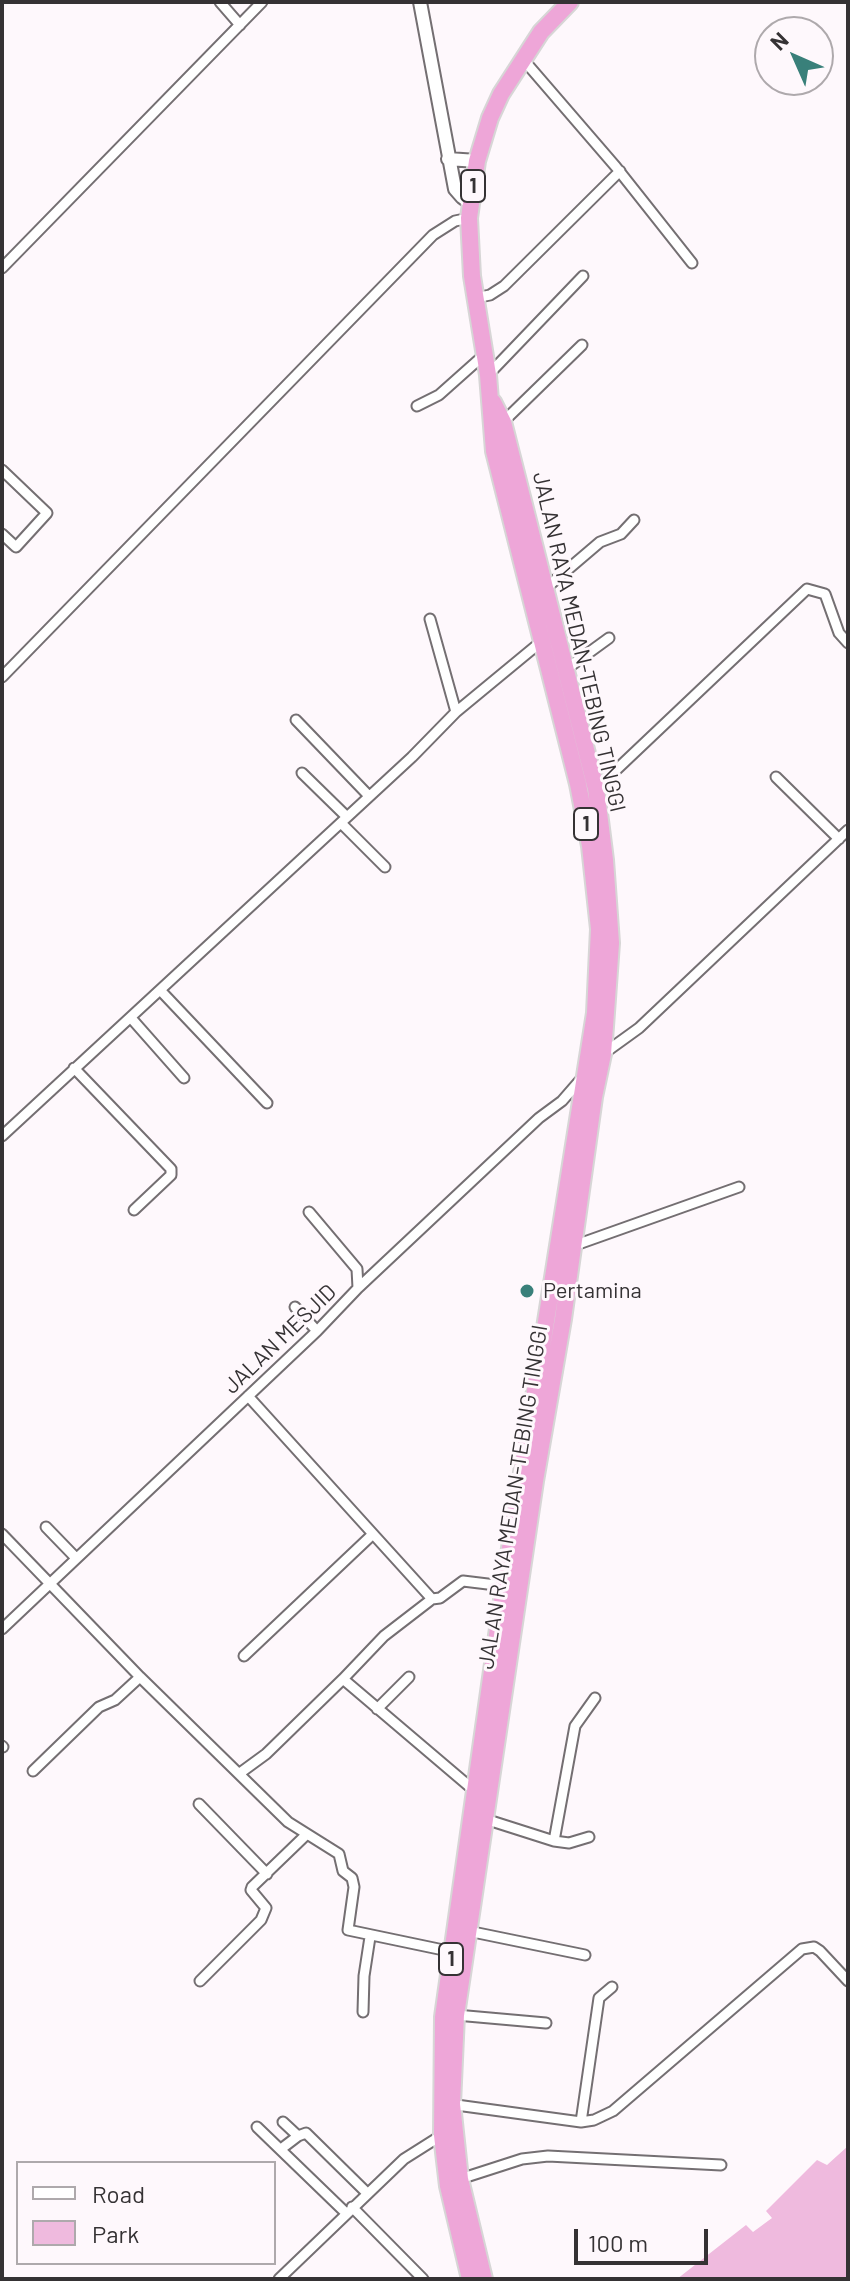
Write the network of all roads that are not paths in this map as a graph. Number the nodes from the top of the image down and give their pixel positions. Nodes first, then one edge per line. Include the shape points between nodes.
1 (220, 2) edge
2 (262, 2) edge
3 (420, 2) edge
4 (570, 2) edge
5 (240, 25) junction
6 (522, 58) junction
7 (448, 159) junction
8 (477, 161) junction
9 (620, 171) junction
10 (470, 211) junction
11 (692, 263) dead end
12 (2, 268) edge
13 (583, 276) dead end
14 (475, 298) junction
15 (582, 345) dead end
16 (485, 354) junction
17 (488, 375) junction
18 (491, 397) junction
19 (417, 406) dead end
20 (503, 422) junction
21 (2, 470) edge
22 (634, 520) dead end
23 (2, 534) edge
24 (546, 588) junction
25 (430, 619) dead end
26 (609, 638) dead end
27 (542, 641) junction
28 (848, 643) edge
29 (565, 670) junction
30 (2, 677) edge
31 (456, 712) junction
32 (296, 720) dead end
33 (302, 773) dead end
34 (776, 777) dead end
35 (596, 789) junction
36 (369, 796) junction
37 (344, 820) junction
38 (844, 836) edge
39 (385, 867) dead end
40 (160, 990) junction
41 (131, 1018) junction
42 (603, 1054) junction
43 (74, 1068) junction
44 (584, 1076) junction
45 (184, 1078) dead end
46 (267, 1103) dead end
47 (2, 1136) edge
48 (739, 1187) dead end
49 (134, 1210) dead end
50 (309, 1212) dead end
51 (572, 1247) junction
52 (358, 1288) junction
53 (295, 1307) dead end
54 (317, 1331) junction
55 (248, 1396) junction
56 (46, 1527) dead end
57 (2, 1534) edge
58 (373, 1534) junction
59 (76, 1558) junction
60 (50, 1584) junction
61 (504, 1586) junction
62 (432, 1599) junction
63 (2, 1613) edge
64 (10, 1621) junction
65 (2, 1629) edge
66 (505, 1639) junction
67 (244, 1656) dead end
68 (140, 1677) junction
69 (409, 1677) dead end
70 (343, 1679) junction
71 (595, 1698) dead end
72 (377, 1709) junction
73 (33, 1771) dead end
74 (240, 1773) junction
75 (476, 1792) junction
76 (199, 1804) dead end
77 (485, 1819) junction
78 (307, 1834) junction
79 (589, 1837) dead end
80 (554, 1841) junction
81 (267, 1874) junction
82 (468, 1931) junction
83 (370, 1937) junction
84 (453, 1952) junction
85 (585, 1955) dead end
86 (200, 1981) dead end
87 (848, 1981) edge
88 (612, 1987) dead end
89 (363, 2012) dead end
90 (456, 2015) junction
91 (546, 2023) dead end
92 (447, 2104) junction
93 (283, 2122) dead end
94 (581, 2122) junction
95 (257, 2127) dead end
96 (442, 2135) junction
97 (298, 2136) junction
98 (281, 2149) junction
99 (721, 2165) dead end
100 (460, 2179) junction
101 (367, 2193) junction
102 (349, 2210) junction
103 (279, 2279) edge
104 (423, 2279) edge
105 (470, 2279) edge
106 (484, 2279) edge

1 - 5 street
2 - 5 street
3 - 7 street
4 - 6 highway, JALAN RAYA MEDAN-TEBING TINGGI / 1
5 - 12 street
6 - 8 highway, JALAN RAYA MEDAN-TEBING TINGGI / 1 via 490,118
6 - 9 street
7 - 8 street
7 - 10 street via 455,189
8 - 10 highway, JALAN RAYA MEDAN-TEBING TINGGI / 1
9 - 11 street
9 - 14 street via 504,286
10 - 14 highway, JALAN RAYA MEDAN-TEBING TINGGI / 1
10 - 30 street via 433,235
13 - 17 street
14 - 16 highway, JALAN RAYA MEDAN-TEBING TINGGI / 1
15 - 20 street
16 - 17 highway, JALAN RAYA MEDAN-TEBING TINGGI / 1
16 - 19 street via 439,395
17 - 18 highway, JALAN RAYA MEDAN-TEBING TINGGI / 1
18 - 20 highway, JALAN RAYA MEDAN-TEBING TINGGI / 1
18 - 27 highway, JALAN RAYA MEDAN-TEBING TINGGI / 1 via 494,451
20 - 24 highway, JALAN RAYA MEDAN-TEBING TINGGI / 1
21 - 23 street via 47,513 16,547
22 - 24 street
24 - 29 highway, JALAN RAYA MEDAN-TEBING TINGGI / 1
25 - 31 street
26 - 29 street
27 - 31 street
27 - 44 highway, JALAN RAYA MEDAN-TEBING TINGGI / 1 via 578,784 599,929 599,976
28 - 35 street via 825,594 807,589
29 - 35 highway, JALAN RAYA MEDAN-TEBING TINGGI / 1
31 - 36 street
32 - 36 street
33 - 37 street
34 - 38 street
35 - 42 highway, JALAN RAYA MEDAN-TEBING TINGGI / 1 via 611,928
36 - 37 street
37 - 39 street
37 - 40 street
38 - 42 street via 639,1028
40 - 41 street
40 - 46 street
41 - 43 street
41 - 45 street
42 - 51 highway, JALAN RAYA MEDAN-TEBING TINGGI / 1
43 - 47 street
43 - 49 street via 171,1169 171,1175
44 - 52 street, JALAN MESJID
44 - 61 highway, JALAN RAYA MEDAN-TEBING TINGGI / 1
48 - 51 street
50 - 52 street via 357,1269
51 - 66 highway, JALAN RAYA MEDAN-TEBING TINGGI / 1
52 - 54 street, JALAN MESJID
53 - 54 street
54 - 55 street, JALAN MESJID
55 - 58 street
55 - 59 street, JALAN MESJID
56 - 59 street
57 - 60 street
58 - 62 street
58 - 67 street
59 - 60 street, JALAN MESJID
60 - 64 street, JALAN MESJID
60 - 68 street
61 - 62 street via 463,1581
61 - 66 highway, JALAN RAYA MEDAN-TEBING TINGGI / 1
62 - 70 street via 384,1636
63 - 64 street
64 - 65 street, JALAN MESJID
66 - 75 highway, JALAN RAYA MEDAN-TEBING TINGGI / 1
66 - 77 highway, JALAN RAYA MEDAN-TEBING TINGGI / 1
68 - 73 street via 99,1707
68 - 74 street
69 - 72 street
70 - 72 street
70 - 74 street
71 - 80 street via 575,1726
72 - 75 street
74 - 78 street via 296,1830
75 - 84 highway, JALAN RAYA MEDAN-TEBING TINGGI / 1
76 - 81 street
77 - 80 street
77 - 82 highway, JALAN RAYA MEDAN-TEBING TINGGI / 1
78 - 81 street
78 - 83 street via 341,1857 354,1887 348,1930
79 - 80 street
81 - 86 street via 251,1888 265,1914
82 - 85 street
82 - 90 highway, JALAN RAYA MEDAN-TEBING TINGGI / 1
83 - 84 street
83 - 89 street
84 - 92 highway, JALAN RAYA MEDAN-TEBING TINGGI / 1 via 443,2017
87 - 94 street via 820,1951 802,1949 613,2111
88 - 94 street via 599,1998
90 - 91 street
90 - 92 highway, JALAN RAYA MEDAN-TEBING TINGGI / 1
92 - 94 street
92 - 96 highway, JALAN RAYA MEDAN-TEBING TINGGI / 1
92 - 100 highway, JALAN RAYA MEDAN-TEBING TINGGI / 1
93 - 97 street
95 - 98 street
96 - 101 street via 415,2150
96 - 105 highway, JALAN RAYA MEDAN-TEBING TINGGI / 1
97 - 98 street
97 - 101 street via 306,2133
98 - 102 street
99 - 100 street via 548,2156
100 - 106 highway, JALAN RAYA MEDAN-TEBING TINGGI / 1
101 - 102 street
102 - 103 street
102 - 104 street

